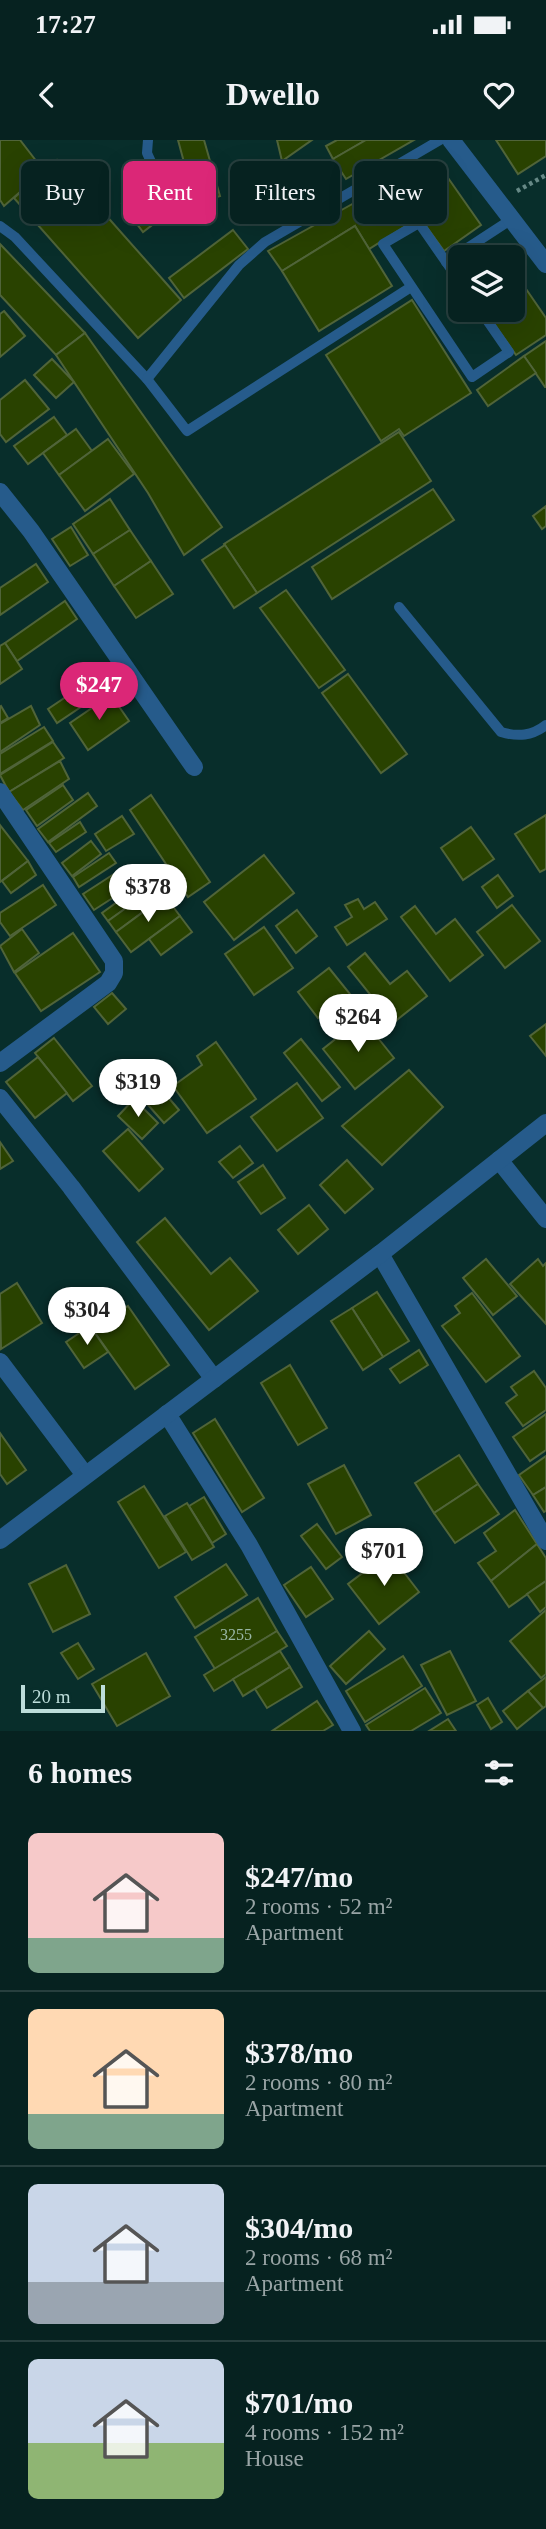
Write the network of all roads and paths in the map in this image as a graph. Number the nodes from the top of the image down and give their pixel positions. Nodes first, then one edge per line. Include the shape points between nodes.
1 (148, 140) edge
2 (440, 140) edge
3 (451, 140) edge
4 (151, 161) edge
5 (546, 175) edge
6 (498, 201) junction
7 (512, 219) junction
8 (0, 226) edge
9 (446, 262) junction
10 (546, 264) edge
11 (448, 265) edge
12 (411, 286) junction
13 (488, 322) edge
14 (148, 379) junction
15 (0, 492) edge
16 (399, 607) dead end
17 (546, 725) edge
18 (194, 767) dead end
19 (0, 792) edge
20 (0, 1063) edge
21 (0, 1098) edge
22 (546, 1123) edge
23 (499, 1160) junction
24 (546, 1219) edge
25 (380, 1254) junction
26 (0, 1362) edge
27 (214, 1379) junction
28 (167, 1414) junction
29 (85, 1475) junction
30 (0, 1540) edge
31 (546, 1541) edge
32 (352, 1731) edge

1 - 4 lane
2 - 14 lane via 265,242 239,265
3 - 6 street
5 - 6 path
6 - 7 street
7 - 9 lane
7 - 10 street
8 - 14 lane
9 - 11 lane
9 - 12 lane via 419,223 383,244
12 - 13 lane via 472,377 509,352
12 - 14 lane via 187,431
15 - 18 street
16 - 17 lane via 501,733 537,733
19 - 20 street via 114,961 108,983
21 - 27 street
22 - 23 street
23 - 24 street
23 - 25 street
25 - 27 street
25 - 31 street
26 - 29 street
27 - 28 street
28 - 29 street
28 - 32 street via 248,1545
29 - 30 street

